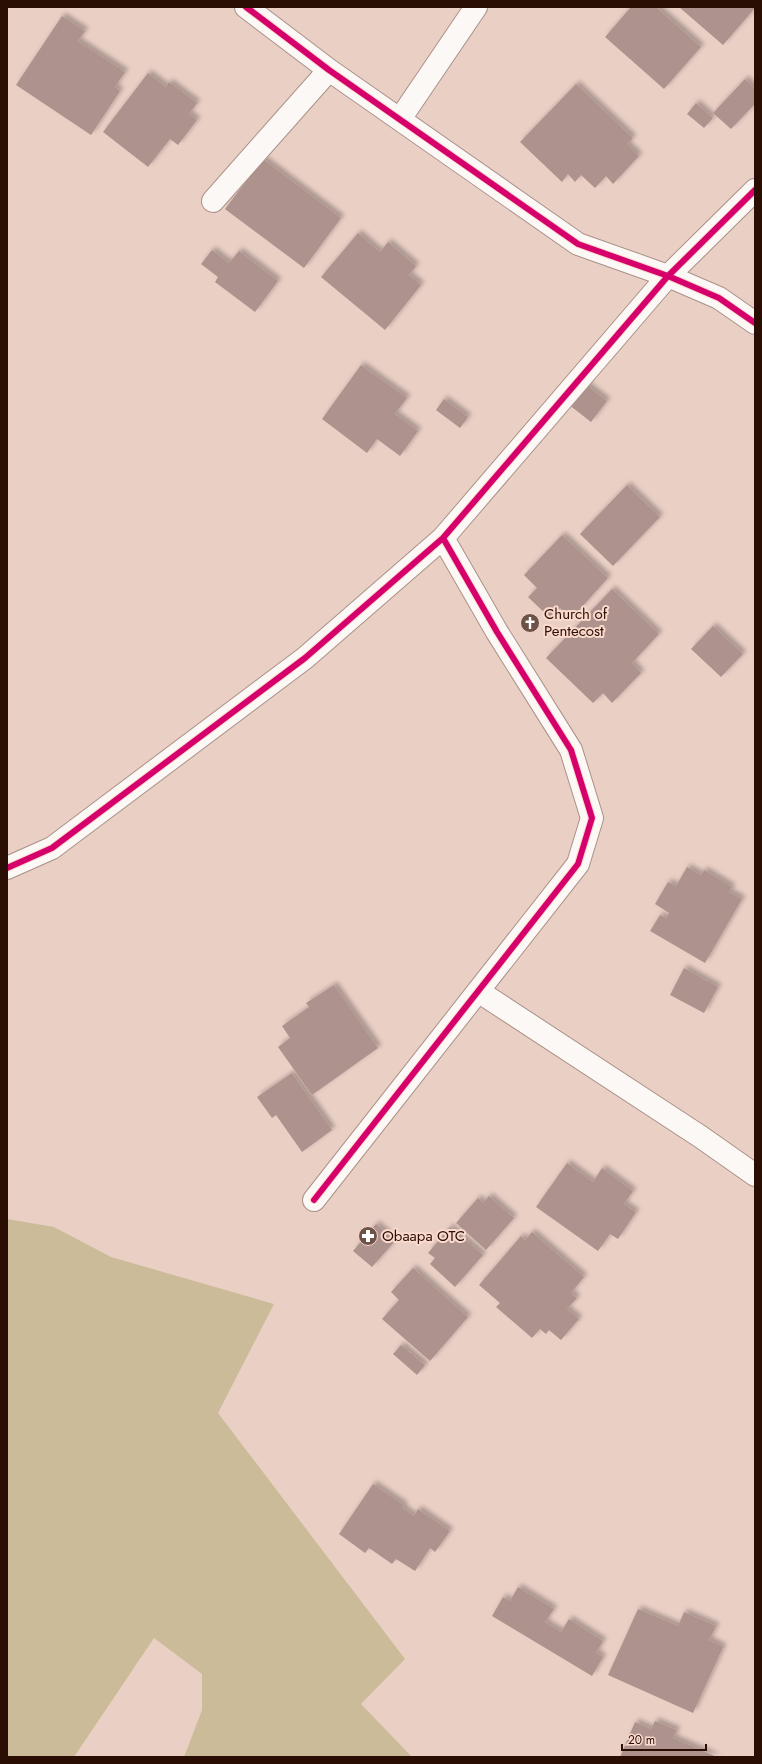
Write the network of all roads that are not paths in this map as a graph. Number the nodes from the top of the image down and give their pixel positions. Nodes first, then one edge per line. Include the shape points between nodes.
1 (246, 7) edge
2 (476, 7) edge
3 (329, 70) junction
4 (400, 119) junction
5 (755, 190) edge
6 (213, 201) dead end
7 (668, 276) junction
8 (755, 323) edge
9 (443, 538) junction
10 (7, 868) edge
11 (478, 991) junction
12 (755, 1175) edge
13 (314, 1200) dead end

1 - 3 street
2 - 4 street
3 - 4 street
3 - 6 street
4 - 7 street via 578,244
5 - 7 street
7 - 8 street via 719,298
7 - 9 street
9 - 10 street via 305,658 52,848
9 - 11 street via 497,632 571,750 592,818 578,864
11 - 12 street via 702,1137
11 - 13 street

